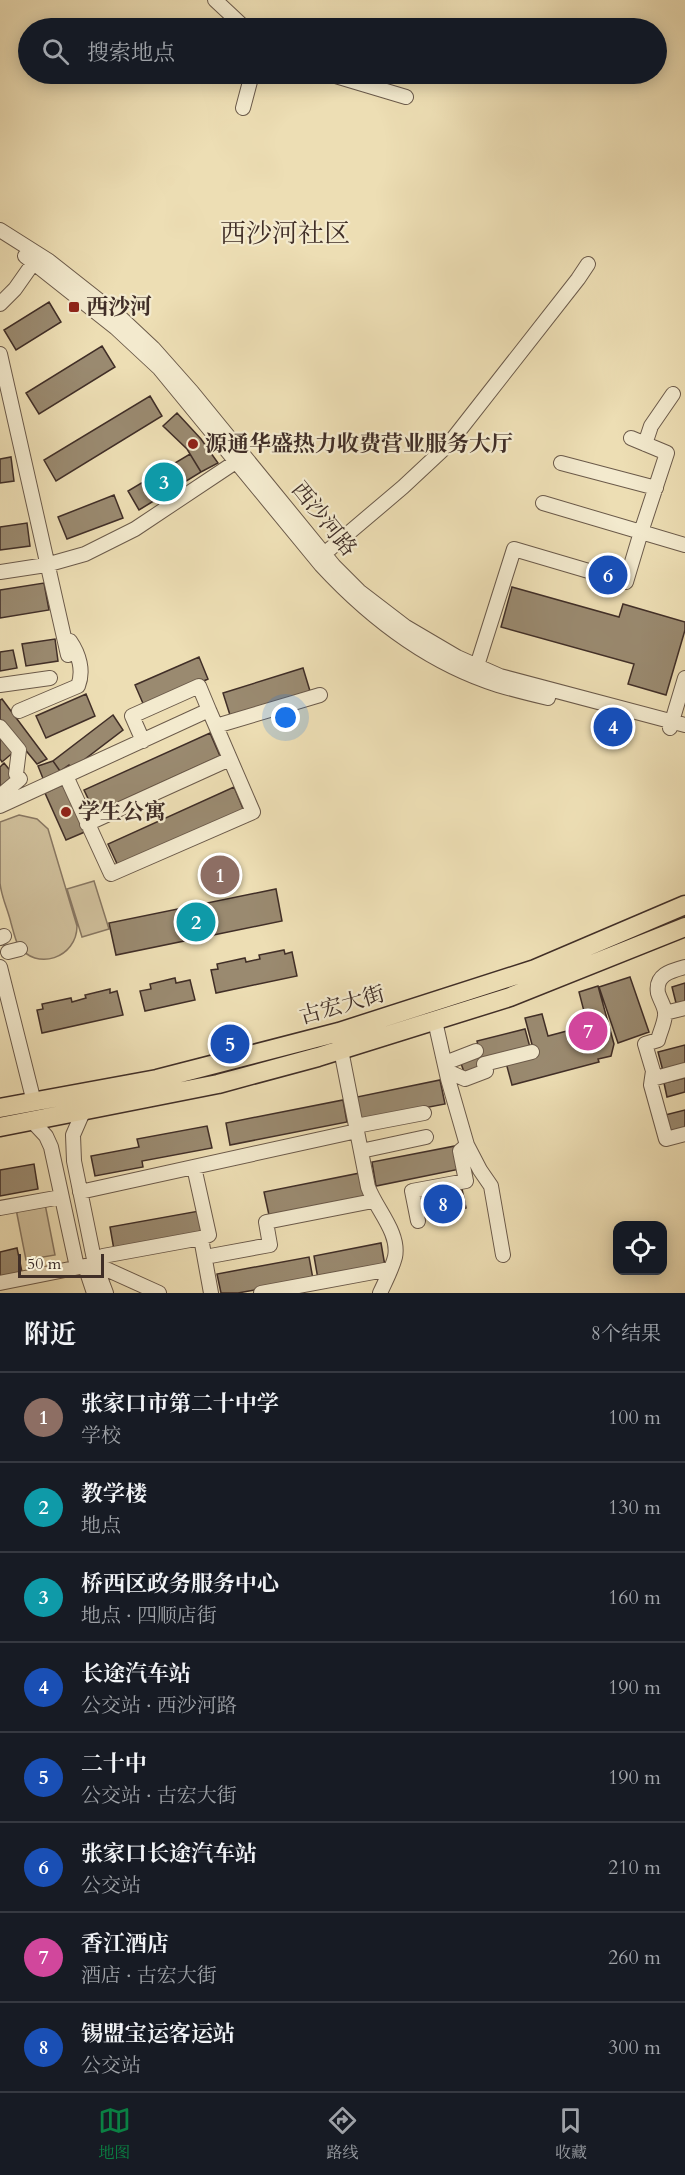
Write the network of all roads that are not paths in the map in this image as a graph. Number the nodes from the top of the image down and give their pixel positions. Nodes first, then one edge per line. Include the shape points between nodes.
1 (215, 0) edge
2 (234, 18) edge
3 (249, 84) edge
4 (362, 84) edge
5 (406, 97) dead end
6 (243, 108) dead end
7 (0, 230) edge
8 (0, 241) edge
9 (34, 262) junction
10 (588, 264) dead end
11 (0, 304) edge
12 (0, 354) edge
13 (673, 394) dead end
14 (631, 438) dead end
15 (645, 444) junction
16 (241, 459) junction
17 (561, 463) dead end
18 (656, 488) junction
19 (543, 503) dead end
20 (642, 532) junction
21 (685, 545) edge
22 (324, 554) junction
23 (46, 565) junction
24 (0, 572) edge
25 (63, 634) junction
26 (68, 655) dead end
27 (475, 670) junction
28 (50, 678) dead end
29 (685, 678) edge
30 (0, 685) edge
31 (320, 695) dead end
32 (210, 710) junction
33 (19, 711) dead end
34 (216, 726) junction
35 (676, 726) edge
36 (0, 727) edge
37 (685, 734) edge
38 (143, 741) junction
39 (230, 759) junction
40 (66, 776) junction
41 (9, 794) edge
42 (0, 806) edge
43 (87, 824) junction
44 (685, 904) edge
45 (685, 927) edge
46 (685, 967) edge
47 (4, 968) edge
48 (685, 1008) edge
49 (665, 1013) junction
50 (435, 1021) junction
51 (341, 1050) junction
52 (476, 1051) dead end
53 (532, 1052) dead end
54 (446, 1067) junction
55 (685, 1070) edge
56 (652, 1078) junction
57 (34, 1102) junction
58 (0, 1108) edge
59 (82, 1112) junction
60 (424, 1113) dead end
61 (32, 1121) junction
62 (0, 1127) edge
63 (357, 1129) junction
64 (685, 1134) edge
65 (426, 1137) dead end
66 (467, 1145) junction
67 (361, 1151) junction
68 (194, 1167) junction
69 (80, 1192) junction
70 (61, 1197) junction
71 (373, 1201) junction
72 (0, 1208) edge
73 (418, 1221) dead end
74 (201, 1238) junction
75 (503, 1255) dead end
76 (205, 1257) junction
77 (85, 1266) junction
78 (390, 1269) junction
79 (0, 1282) edge
80 (94, 1293) edge
81 (106, 1293) edge
82 (159, 1293) edge
83 (211, 1293) edge
84 (261, 1293) edge
85 (380, 1293) edge

1 - 2 street
3 - 6 street
4 - 5 street
7 - 16 street, 西沙河路 via 49,261 153,348 192,392
8 - 9 street, 西沙河路
9 - 11 street
9 - 16 street, 西沙河路 via 116,327 159,368
10 - 22 street via 448,445
12 - 23 street
13 - 15 street via 651,426
14 - 15 street
15 - 18 street via 667,453
16 - 22 street, 西沙河路
16 - 23 street via 135,529 85,554
16 - 27 street, 西沙河路 via 349,596 415,646 454,667
17 - 18 street
18 - 20 street
19 - 20 street
20 - 21 street
20 - 27 street via 626,582 513,549
22 - 27 street, 西沙河路 via 359,591 406,627
23 - 24 street
23 - 25 street
25 - 26 street
25 - 33 street via 79,660 78,686
27 - 35 street, 西沙河路 via 497,685
28 - 30 street
29 - 35 street
31 - 34 street
32 - 34 street
32 - 38 street
32 - 38 street via 199,686 132,716
34 - 39 street
35 - 37 street, 西沙河路
36 - 41 street via 19,750 16,774 20,779
38 - 40 street
39 - 43 street
39 - 43 street via 253,812 111,874
40 - 41 street
40 - 43 street
41 - 42 street
44 - 57 main road, 古宏大街 via 535,969 339,1032 157,1079
45 - 50 main road, 古宏大街 via 553,981
46 - 49 street via 665,974 658,983
47 - 57 street
48 - 49 street
49 - 56 street via 658,1040 645,1044
50 - 51 main road, 古宏大街
50 - 54 street
51 - 59 main road, 古宏大街 via 218,1084
51 - 63 street
52 - 54 street
53 - 54 street via 484,1064 486,1071 465,1079
54 - 66 street
55 - 56 street
56 - 64 street via 666,1139
57 - 58 main road, 古宏大街
59 - 61 main road, 古宏大街
59 - 69 street via 73,1135
60 - 63 street
61 - 62 main road, 古宏大街
61 - 70 street via 51,1147
63 - 67 street
63 - 68 street
65 - 67 street
66 - 73 street via 460,1151 466,1181 412,1191
66 - 75 street via 491,1186
67 - 71 street
68 - 69 street
68 - 74 street via 209,1235
69 - 77 street
70 - 72 street
70 - 77 street
71 - 76 street via 266,1222 270,1245
71 - 78 street via 396,1248
74 - 76 street
74 - 77 street via 103,1256
76 - 83 street
77 - 79 street
77 - 80 street
77 - 81 street
77 - 82 street
78 - 84 street
78 - 85 street

